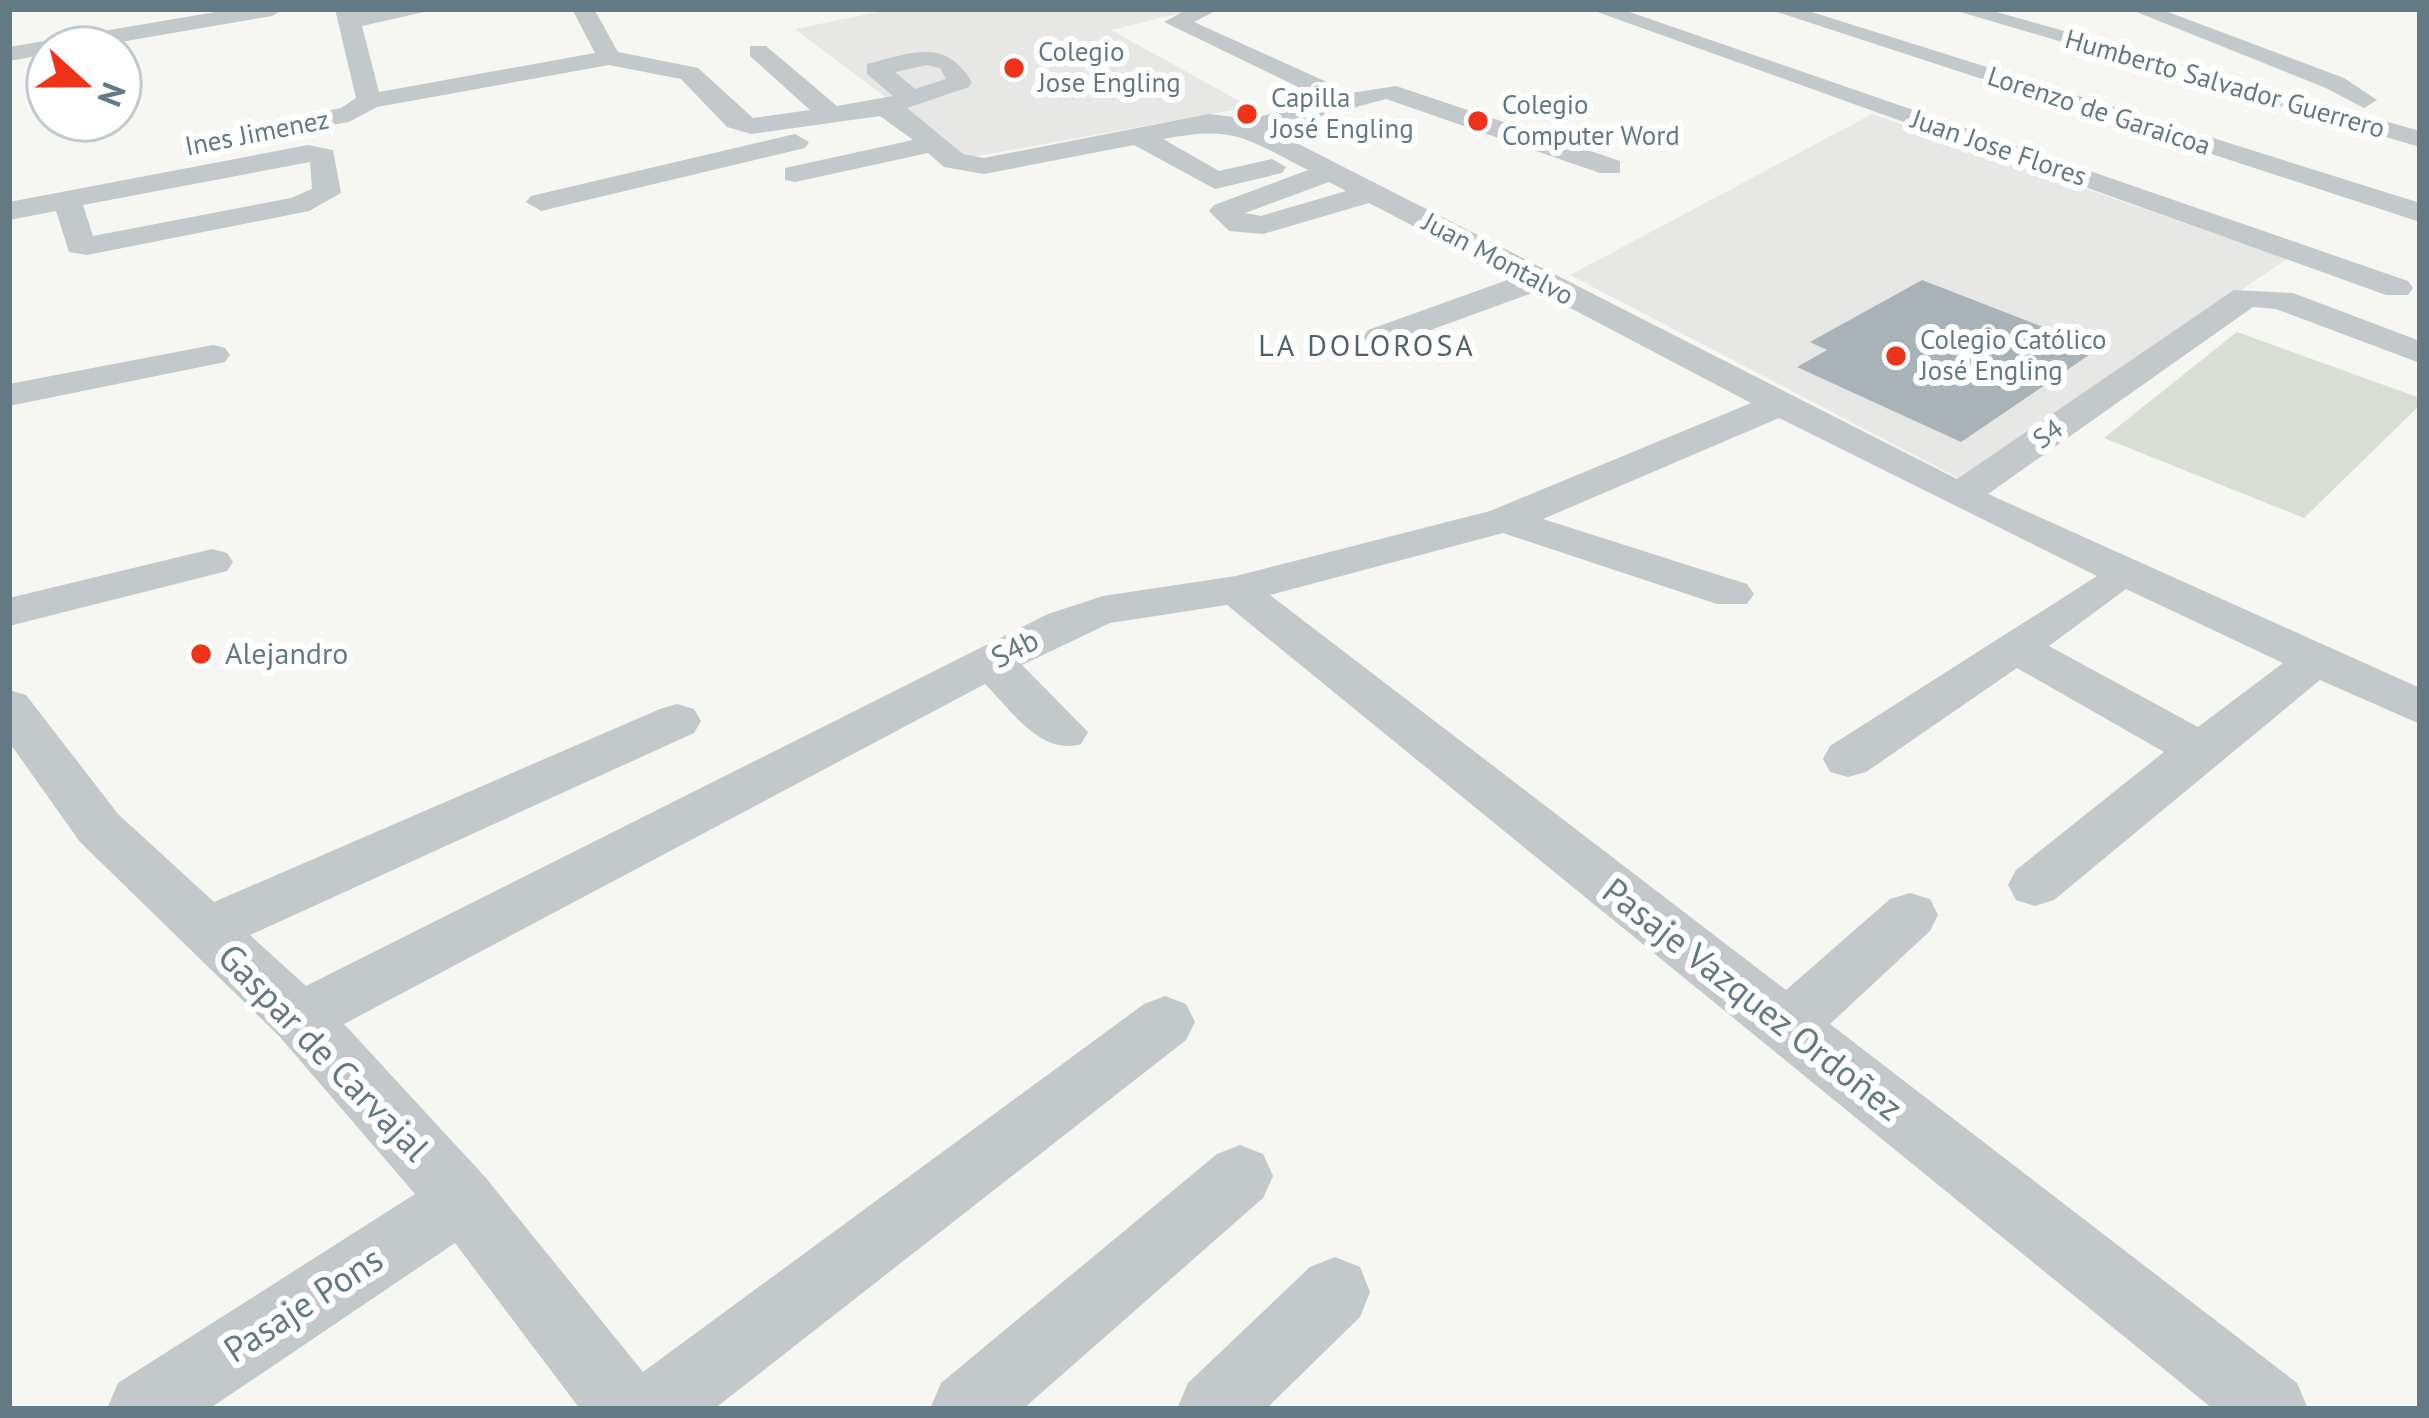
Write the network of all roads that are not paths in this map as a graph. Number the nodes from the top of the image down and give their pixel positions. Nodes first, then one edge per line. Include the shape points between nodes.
1 (583, 9) edge
2 (1208, 9) edge
3 (1600, 9) edge
4 (1836, 9) edge
5 (1961, 9) edge
6 (2140, 9) edge
7 (422, 10) edge
8 (347, 15) edge
9 (271, 16) edge
10 (1806, 18) junction
11 (1764, 24) edge
12 (1706, 46) junction
13 (758, 51) dead end
14 (9, 54) edge
15 (609, 58) junction
16 (1349, 100) junction
17 (366, 105) junction
18 (899, 108) junction
19 (830, 114) junction
20 (1246, 128) junction
21 (1138, 136) junction
22 (236, 137) dead end
23 (2415, 138) edge
24 (933, 144) junction
25 (145, 155) dead end
26 (1318, 165) junction
27 (1610, 167) dead end
28 (795, 174) dead end
29 (9, 182) edge
30 (1370, 193) junction
31 (67, 199) junction
32 (541, 202) dead end
33 (9, 211) edge
34 (2420, 213) edge
35 (2408, 278) edge
36 (1538, 280) junction
37 (2352, 324) junction
38 (1380, 337) dead end
39 (2420, 353) edge
40 (213, 355) dead end
41 (9, 395) edge
42 (1777, 405) junction
43 (1959, 496) junction
44 (1505, 520) junction
45 (212, 562) dead end
46 (2106, 587) dead end
47 (1236, 590) junction
48 (1732, 594) dead end
49 (9, 612) edge
50 (2014, 646) junction
51 (2314, 658) junction
52 (990, 662) junction
53 (2420, 706) edge
54 (9, 707) edge
55 (676, 721) dead end
56 (1064, 732) dead end
57 (2200, 750) junction
58 (1848, 759) dead end
59 (2035, 885) dead end
60 (1910, 915) dead end
61 (207, 930) junction
62 (300, 1018) junction
63 (1165, 1022) dead end
64 (1787, 1026) junction
65 (1240, 1176) dead end
66 (464, 1200) junction
67 (1336, 1292) dead end
68 (144, 1409) edge
69 (626, 1409) edge
70 (655, 1409) edge
71 (967, 1409) edge
72 (1214, 1409) edge
73 (2271, 1409) edge

1 - 15 street
2 - 16 street via 1175,22
3 - 12 street, Juan Jose Flores
4 - 10 street
5 - 23 street, Humberto Salvador Guerrero
6 - 23 street via 2336,83
7 - 8 street
8 - 17 street
9 - 14 street
10 - 11 street, Lorenzo de Garaicoa
10 - 34 street, Lorenzo de Garaicoa
11 - 12 street
12 - 35 street, Juan Jose Flores
13 - 19 street
15 - 17 street, Ines Jimenez
15 - 19 street via 689,73 736,121 752,126
16 - 20 street
16 - 27 street via 1400,93
17 - 22 street, Ines Jimenez
18 - 19 street
18 - 24 street, Juan Montalvo
18 - 32 street
20 - 21 street, Juan Montalvo via 1208,122
20 - 26 street, Juan Montalvo
21 - 24 street, Juan Montalvo via 984,166 954,161
21 - 26 street via 1215,180
24 - 28 street
25 - 29 street, Ines Jimenez
26 - 30 street, Juan Montalvo
26 - 30 street via 1223,211 1240,225 1263,225
30 - 36 street, Juan Montalvo
31 - 31 street via 308,153 323,156 327,193 87,246
31 - 33 street
35 - 37 street
36 - 38 street
36 - 42 street, Juan Montalvo
37 - 39 street
37 - 43 street, S4 via 2258,296 2239,301
40 - 41 street
42 - 43 street, Juan Montalvo
42 - 44 street, S4b
43 - 51 street, Juan Montalvo
44 - 47 street, S4b
44 - 48 street
45 - 49 street
46 - 50 street
47 - 52 street, S4b via 1103,610
47 - 64 street, Pasaje Vazquez Ordoñez
50 - 57 street
50 - 58 street
51 - 53 street, Juan Montalvo
51 - 57 street
52 - 56 street
52 - 62 street, S4b
54 - 61 street, Gaspar de Carvajal via 99,827
55 - 61 street
57 - 59 street
60 - 64 street
61 - 62 street, Gaspar de Carvajal
62 - 66 street, Gaspar de Carvajal
63 - 70 street
64 - 73 street, Pasaje Vazquez Ordoñez
65 - 71 street
66 - 68 street, Pasaje Pons
66 - 69 street, Gaspar de Carvajal
67 - 72 street

